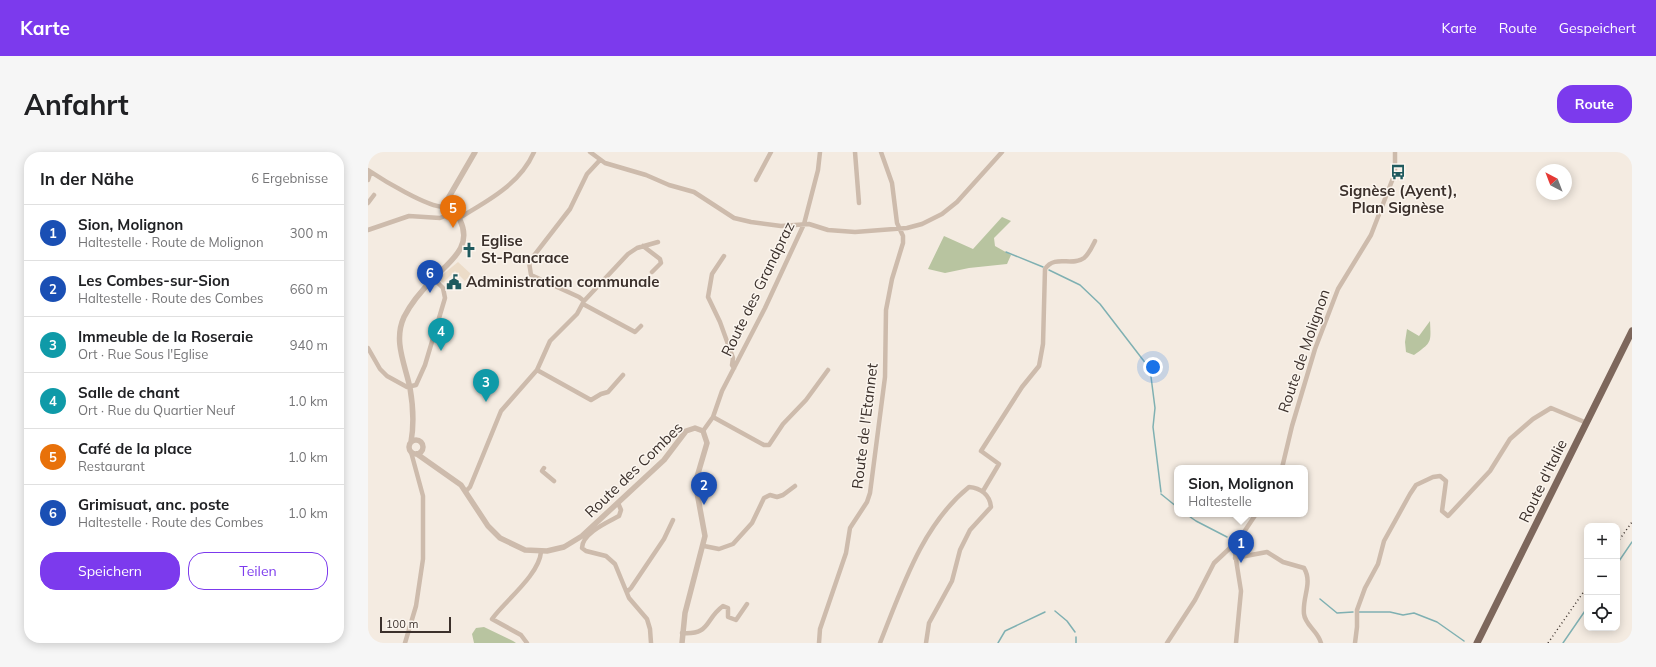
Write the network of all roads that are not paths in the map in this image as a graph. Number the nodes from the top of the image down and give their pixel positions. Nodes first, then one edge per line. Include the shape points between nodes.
1 (475, 152) edge
2 (534, 152) edge
3 (590, 152) edge
4 (771, 152) edge
5 (820, 152) edge
6 (855, 152) edge
7 (881, 152) edge
8 (1002, 152) edge
9 (1395, 152) edge
10 (600, 160) junction
11 (368, 170) edge
12 (368, 180) edge
13 (756, 180) dead end
14 (374, 195) dead end
15 (368, 203) edge
16 (859, 203) dead end
17 (449, 207) junction
18 (459, 218) junction
19 (804, 224) junction
20 (899, 228) junction
21 (368, 230) edge
22 (1095, 241) dead end
23 (658, 242) dead end
24 (642, 246) junction
25 (724, 256) dead end
26 (652, 272) dead end
27 (433, 278) junction
28 (583, 303) junction
29 (641, 326) dead end
30 (1632, 331) edge
31 (368, 348) edge
32 (734, 368) junction
33 (536, 370) junction
34 (828, 370) dead end
35 (623, 375) dead end
36 (410, 387) junction
37 (713, 417) junction
38 (1587, 422) junction
39 (413, 426) junction
40 (703, 431) junction
41 (420, 441) junction
42 (411, 442) junction
43 (423, 447) junction
44 (411, 452) junction
45 (417, 454) junction
46 (413, 461) junction
47 (431, 464) junction
48 (1283, 465) edge
49 (544, 468) dead end
50 (554, 481) dead end
51 (795, 486) dead end
52 (466, 491) junction
53 (983, 491) junction
54 (618, 503) junction
55 (1254, 517) edge
56 (673, 520) dead end
57 (704, 546) junction
58 (1234, 547) junction
59 (541, 552) junction
60 (1235, 558) junction
61 (627, 592) junction
62 (747, 604) dead end
63 (682, 633) junction
64 (405, 643) edge
65 (527, 643) edge
66 (651, 643) edge
67 (682, 643) edge
68 (819, 643) edge
69 (880, 643) edge
70 (926, 643) edge
71 (1166, 643) edge
72 (1236, 643) edge
73 (1320, 643) edge
74 (1355, 643) edge
75 (1477, 643) edge

1 - 17 street via 453,192
2 - 18 street via 524,171 511,184
3 - 10 street
4 - 13 street
5 - 19 street, Route des Grandpraz
6 - 16 street
7 - 20 street, Route de l'Etannet via 892,183
8 - 20 street via 950,209 922,224
9 - 48 street, Route de Molignon via 1395,173 1371,235 1340,284 1332,304 1304,383
10 - 19 street via 694,192 734,218 781,226
10 - 28 street via 587,174 570,209 529,262 531,275 557,286
11 - 12 street
11 - 17 street via 413,195 436,205
14 - 15 street
17 - 18 street via 458,213
17 - 21 street via 447,216 440,218 408,216
18 - 27 street via 463,234 459,252 453,261
19 - 20 street via 817,225 828,230 855,232
19 - 32 street, Route des Grandpraz
20 - 68 street, Route de l'Etannet via 903,243 886,310 884,377 870,493 850,528 846,553 820,628
22 - 53 street via 1082,259 1055,261 1045,269 1043,344 1039,366 1022,386 981,452 999,464
23 - 24 street
24 - 26 street via 660,259 661,263
24 - 28 street via 624,258
25 - 32 street via 712,274 708,297 720,322
27 - 36 street via 406,312 400,328 400,353
27 - 36 street via 444,289 444,300 422,374 418,384
28 - 29 street via 635,332
28 - 33 street via 577,314 550,341
30 - 38 main road, Route d'Italie
31 - 36 street via 386,376
32 - 37 street, Route des Grandpraz
33 - 35 street via 591,400 608,392
33 - 52 street via 501,411 473,482
34 - 37 street via 769,445 764,445
36 - 39 street
37 - 40 street, Route des Grandpraz
38 - 74 street via 1551,408 1533,419 1510,439 1490,471 1448,516 1442,511 1446,481 1444,478 1433,477 1416,484 1384,541 1378,564 1365,588 1357,610 1358,627
38 - 75 main road, Route d'Italie
39 - 41 street
39 - 42 street
40 - 54 street, Route des Combes via 695,428 686,432 664,460
40 - 57 street, Route des Combes via 707,443 696,487 705,530
41 - 42 street
41 - 43 street
42 - 44 street
43 - 45 street
43 - 47 street via 425,456
44 - 45 street, Route des Combes
44 - 46 street
45 - 46 street
45 - 47 street, Route des Combes
46 - 64 street via 423,496 423,559 416,604
47 - 52 street, Route des Combes
49 - 50 street via 542,471
51 - 57 street via 784,495 770,495 764,498 752,523 733,544 720,549
52 - 59 street, Route des Combes via 484,522 500,538 525,550
53 - 69 street via 969,487 960,494 936,524 922,546
53 - 70 street via 990,500 991,507 975,524 960,550 952,581 929,623
54 - 59 street, Route des Combes via 576,541 559,549
54 - 61 street via 621,510 618,516 602,524 585,540 582,548 613,561
55 - 58 street
56 - 61 street via 664,539
57 - 63 street, Route des Combes via 686,609
58 - 60 street
58 - 71 street via 1214,563 1195,600
59 - 65 street via 529,576 492,619 521,635
60 - 72 street via 1242,591
60 - 73 street via 1267,552 1283,562 1304,568 1309,580 1303,612 1305,619 1319,636
61 - 66 street via 647,619
62 - 63 street via 736,620 728,617 728,608 723,606 702,631
63 - 67 street, Route des Combes

